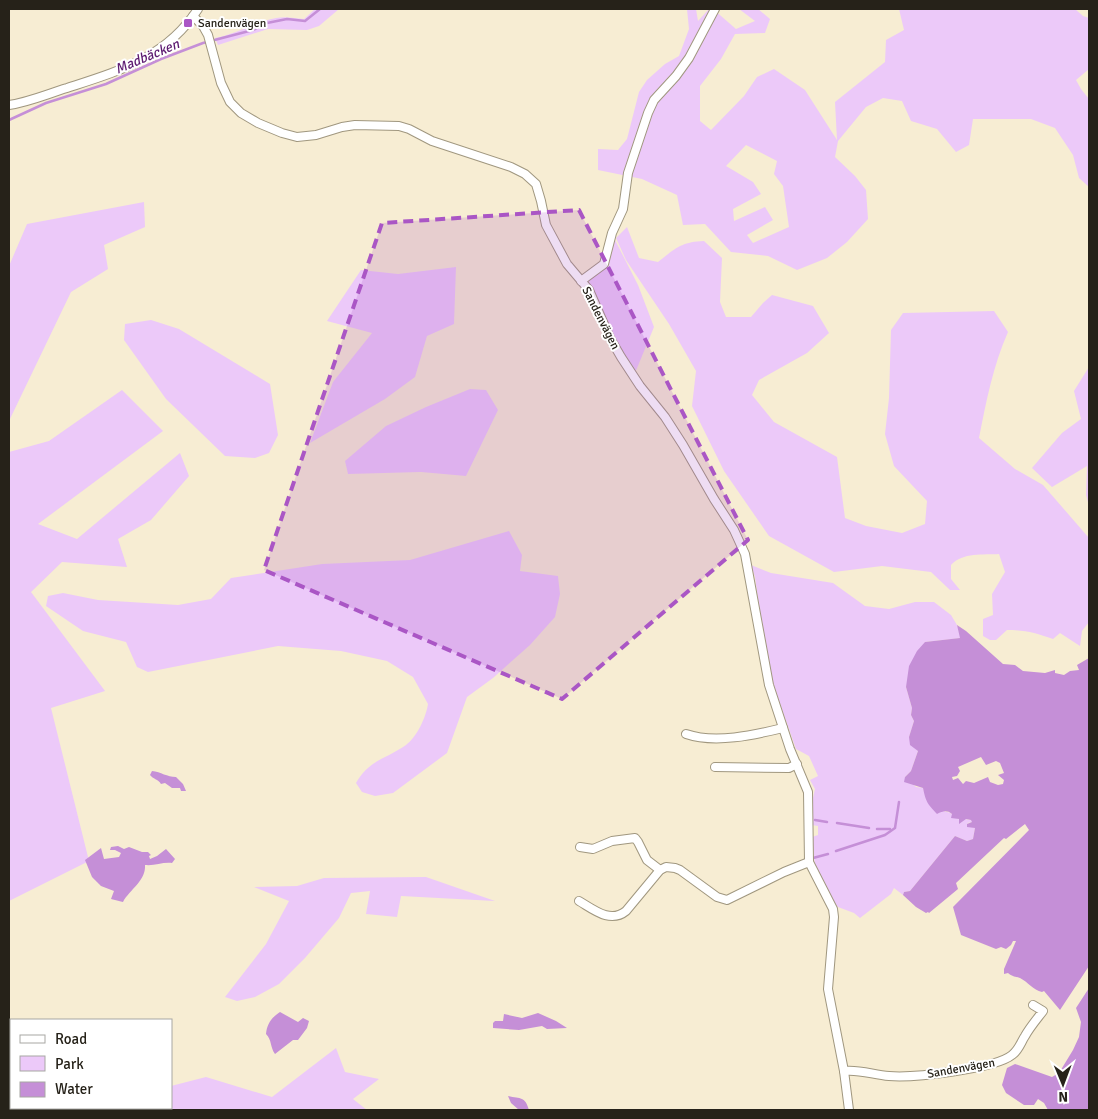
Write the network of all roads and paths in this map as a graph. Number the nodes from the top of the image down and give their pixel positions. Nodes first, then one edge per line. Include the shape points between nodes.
1 (198, 9) edge
2 (714, 9) edge
3 (193, 16) junction
4 (9, 104) edge
5 (581, 280) junction
6 (783, 728) junction
7 (686, 734) dead end
8 (797, 764) junction
9 (716, 767) dead end
10 (580, 847) dead end
11 (810, 862) junction
12 (660, 870) junction
13 (579, 901) dead end
14 (1033, 1005) dead end
15 (844, 1071) junction
16 (849, 1110) edge

1 - 3 street
2 - 5 street via 690,58 651,106 625,183 623,209 612,233 604,264
3 - 4 street via 164,46 135,64 38,98
3 - 5 street, Sandenvägen via 208,35 221,83 230,102 261,125 302,137 355,125 399,126 525,174 539,190 549,231 567,264
5 - 6 street, Sandenvägen via 631,373 665,417 741,544 769,685
6 - 7 street via 711,739
6 - 8 street, Sandenvägen
8 - 9 street via 789,768
8 - 11 street, Sandenvägen via 808,792
10 - 12 street via 593,849 612,841 635,838 647,860
11 - 12 street via 726,900 717,898 675,868
11 - 15 street, Sandenvägen via 834,914 828,989
12 - 13 street via 619,916 610,917
14 - 15 street, Sandenvägen via 1043,1012 1018,1050 999,1062 910,1076
15 - 16 street, Sandenvägen

